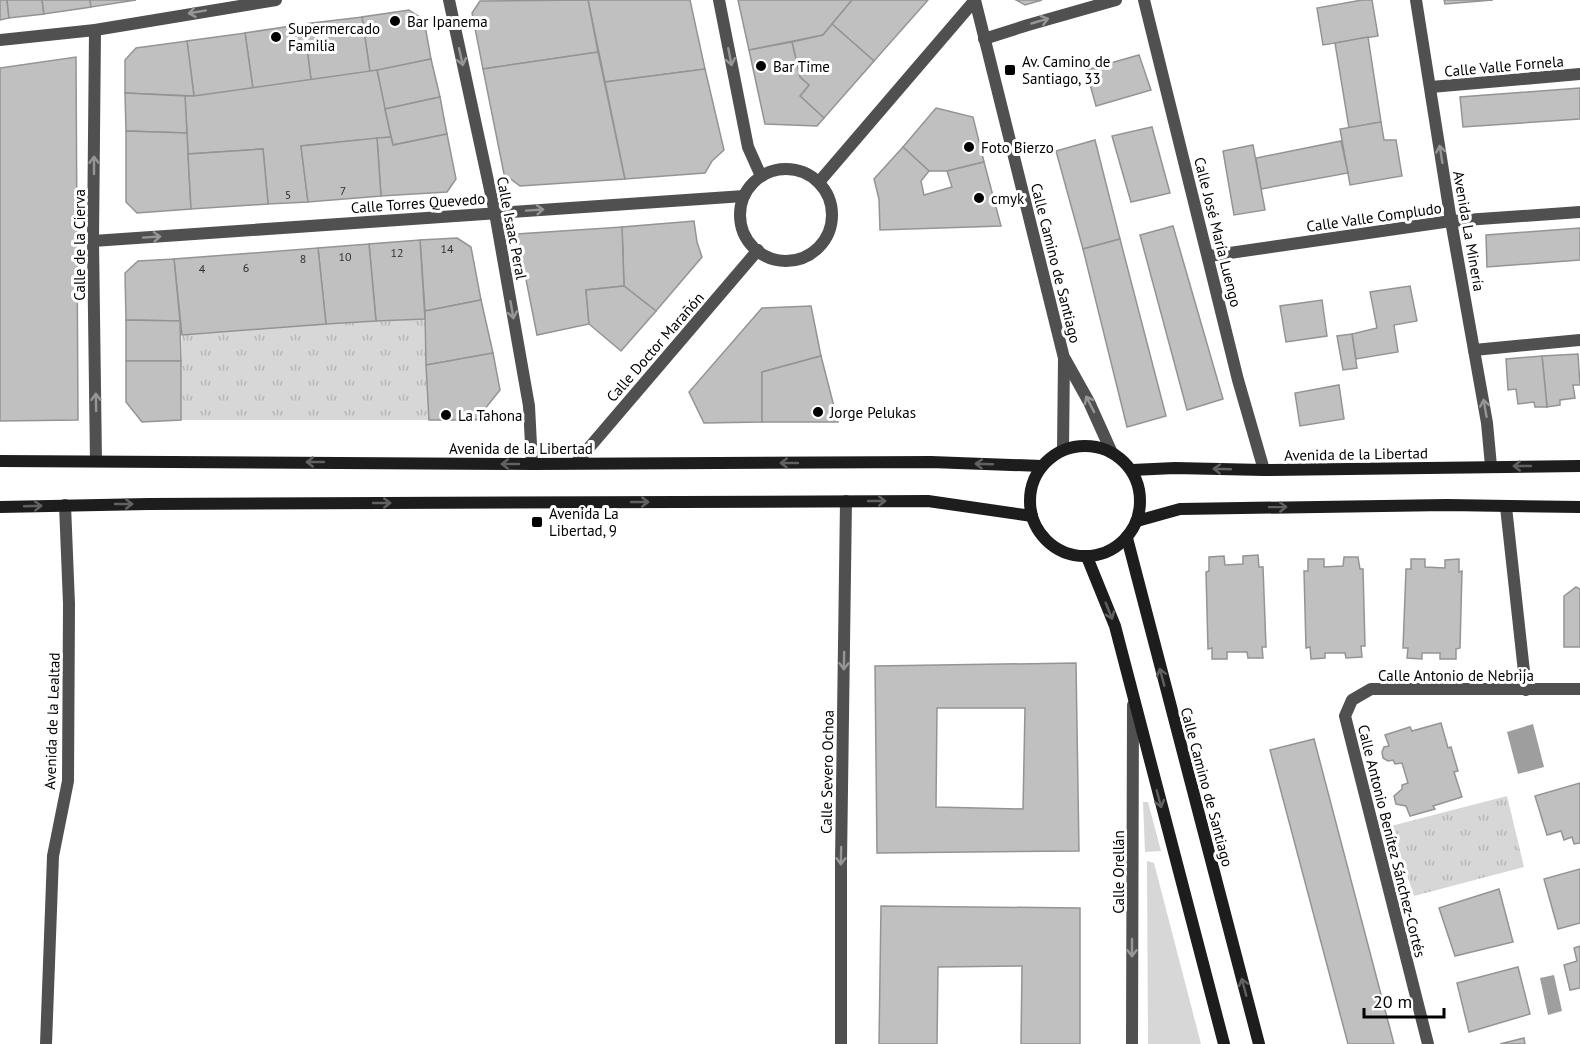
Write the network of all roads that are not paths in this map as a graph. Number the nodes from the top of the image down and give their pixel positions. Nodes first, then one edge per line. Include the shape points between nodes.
1 (276, 0) edge
2 (449, 0) edge
3 (718, 0) edge
4 (975, 0) edge
5 (1116, 0) edge
6 (1144, 0) edge
7 (1416, 0) edge
8 (95, 30) junction
9 (984, 39) junction
10 (0, 40) edge
11 (1580, 74) edge
12 (1431, 87) junction
13 (761, 176) junction
14 (819, 182) junction
15 (744, 195) junction
16 (1580, 212) edge
17 (495, 213) junction
18 (1451, 221) junction
19 (93, 241) junction
20 (758, 250) junction
21 (1209, 256) junction
22 (1580, 340) edge
23 (1474, 350) junction
24 (1064, 358) junction
25 (1063, 450) junction
26 (1112, 453) junction
27 (0, 461) edge
28 (96, 461) junction
29 (532, 464) junction
30 (576, 464) junction
31 (1042, 466) junction
32 (1491, 466) junction
33 (1580, 466) edge
34 (1132, 470) junction
35 (1264, 471) junction
36 (846, 501) junction
37 (65, 505) junction
38 (0, 507) edge
39 (1506, 507) junction
40 (1580, 507) edge
41 (1032, 516) junction
42 (1137, 521) junction
43 (1127, 538) junction
44 (1087, 557) junction
45 (1580, 689) edge
46 (1526, 690) junction
47 (1133, 701) junction
48 (1345, 716) joint
49 (46, 1044) edge
50 (841, 1044) edge
51 (1132, 1044) edge
52 (1224, 1044) edge
53 (1259, 1044) edge
54 (1428, 1044) edge

1 -> 8 street
2 -> 17 street, Calle Isaac Peral
3 -> 13 street via 748,147
4 - 9 street, Calle Camino de Santiago
4 - 14 street
9 -> 5 street
6 - 21 street, Calle José María Luengo
7 - 12 street, Avenida La Minería
8 - 10 street
19 -> 8 street, Calle de la Cierva
9 - 24 street, Calle Camino de Santiago
11 - 12 street, Calle Valle Fornela
18 -> 12 street, Avenida La Minería
13 - 14 street via 791,169
13 - 15 street
14 - 20 street via 827,193 832,213 821,245 810,254 783,261
17 -> 15 street, Calle Torres Quevedo
15 - 20 street via 744,231
16 - 18 street, Calle Valle Compludo
19 -> 17 street, Calle Torres Quevedo
17 -> 29 street, Calle Isaac Peral via 529,406
18 - 21 street, Calle Valle Compludo
18 - 23 street, Avenida La Minería
28 -> 19 street, Calle de la Cierva
20 - 30 street, Calle Doctor Marañón
21 - 35 street, Calle José María Luengo
22 - 23 street
32 -> 23 street, Avenida La Minería
24 - 25 street, Calle Camino de Santiago
26 -> 24 street, Calle Camino de Santiago
25 - 26 main road via 1092,446
25 - 31 main road
26 - 34 main road
27 - 28 main road, Avenida de la Libertad
29 -> 28 main road, Avenida de la Libertad
29 - 30 main road, Avenida de la Libertad
31 -> 30 main road, Avenida de la Libertad via 931,462
31 - 41 main road via 1030,494
33 -> 32 main road, Avenida de la Libertad
32 - 35 main road, Avenida de la Libertad
35 -> 34 main road, Avenida de la Libertad
34 - 42 main road via 1141,498
37 -> 36 main road
36 -> 41 main road via 928,501
36 -> 50 street, Calle Severo Ochoa
38 -> 37 main road
37 - 49 street, Avenida de la Lealtad via 68,781 53,856
39 - 40 main road
42 -> 39 main road via 1180,509
39 - 46 street
41 - 44 main road via 1037,529 1052,545
42 - 43 main road
43 - 44 main road via 1110,551
53 -> 43 main road, Calle Camino de Santiago
44 -> 47 main road via 1115,626
45 - 46 street, Calle Antonio de Nebrija
46 - 48 street, Calle Antonio de Nebrija via 1371,689 1352,700
47 -> 51 street, Calle Orellán
47 -> 52 main road
48 - 54 street, Calle Antonio Benítez Sánchez-Cortés

